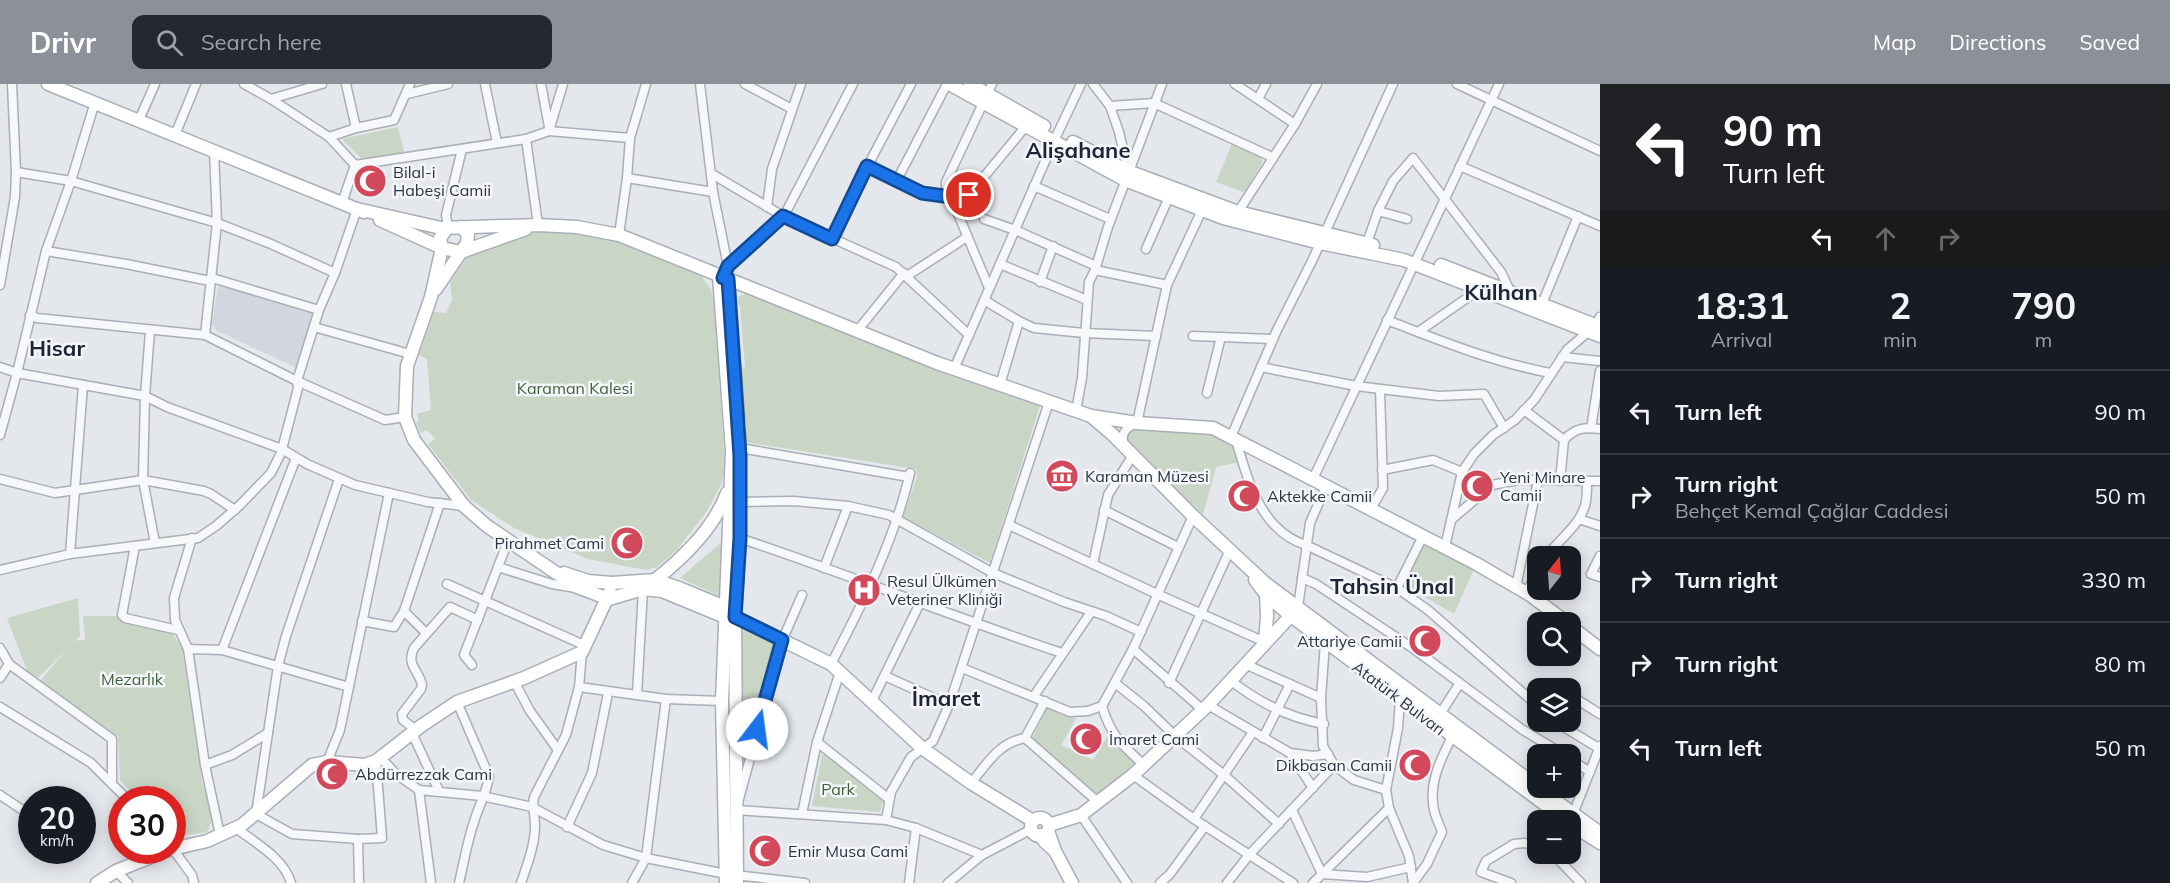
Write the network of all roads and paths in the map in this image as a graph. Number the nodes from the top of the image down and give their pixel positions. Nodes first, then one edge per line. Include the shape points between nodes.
1 (12, 84) edge
2 (48, 84) edge
3 (61, 84) edge
4 (155, 84) edge
5 (196, 84) edge
6 (244, 84) edge
7 (322, 84) edge
8 (346, 84) edge
9 (410, 84) edge
10 (448, 84) edge
11 (485, 84) edge
12 (541, 84) edge
13 (563, 84) edge
14 (646, 84) edge
15 (700, 84) edge
16 (745, 84) edge
17 (801, 84) edge
18 (852, 84) edge
19 (911, 84) edge
20 (948, 84) edge
21 (970, 84) edge
22 (1081, 84) edge
23 (1093, 84) edge
24 (1162, 84) edge
25 (1235, 84) edge
26 (1266, 84) edge
27 (1317, 84) edge
28 (1393, 84) edge
29 (1457, 84) edge
30 (1498, 84) edge
31 (987, 93) edge
32 (407, 94) junction
33 (271, 99) junction
34 (1258, 99) junction
35 (1490, 100) junction
36 (95, 102) junction
37 (1154, 104) junction
38 (1110, 106) junction
39 (792, 109) junction
40 (139, 120) junction
41 (1295, 124) junction
42 (1026, 126) junction
43 (356, 128) junction
44 (549, 131) junction
45 (175, 135) junction
46 (330, 137) junction
47 (1056, 137) junction
48 (630, 138) junction
49 (526, 139) junction
50 (497, 142) junction
51 (462, 149) junction
52 (214, 151) junction
53 (1600, 151) edge
54 (1272, 157) junction
55 (355, 165) junction
56 (867, 166) junction
57 (1460, 166) junction
58 (16, 172) junction
59 (711, 174) junction
60 (1127, 175) junction
61 (627, 178) junction
62 (897, 180) junction
63 (71, 181) junction
64 (1034, 186) junction
65 (713, 192) junction
66 (951, 197) junction
67 (1169, 197) junction
68 (1444, 200) junction
69 (342, 203) junction
70 (767, 207) junction
71 (357, 209) junction
72 (1203, 210) junction
73 (1378, 211) junction
74 (1238, 212) junction
75 (783, 216) junction
76 (1578, 216) junction
77 (984, 219) dead end
78 (1110, 219) junction
79 (1407, 219) dead end
80 (217, 224) junction
81 (538, 225) junction
82 (1600, 226) edge
83 (448, 227) junction
84 (461, 227) junction
85 (1015, 230) junction
86 (619, 235) junction
87 (967, 237) junction
88 (832, 239) junction
89 (1322, 239) junction
90 (1053, 246) junction
91 (442, 248) junction
92 (1365, 248) junction
93 (1146, 249) dead end
94 (46, 251) junction
95 (460, 252) junction
96 (1417, 260) junction
97 (1000, 264) junction
98 (1096, 268) junction
99 (335, 273) junction
100 (724, 275) junction
101 (906, 275) junction
102 (211, 280) junction
103 (1040, 282) junction
104 (0, 285) edge
105 (1167, 285) junction
106 (990, 288) junction
107 (1480, 289) junction
108 (1510, 291) junction
109 (431, 297) junction
110 (984, 300) junction
111 (1087, 300) junction
112 (1542, 304) junction
113 (319, 310) junction
114 (30, 315) junction
115 (1387, 320) junction
116 (1019, 321) junction
117 (314, 327) junction
118 (1597, 327) edge
119 (150, 331) junction
120 (857, 331) junction
121 (1418, 332) junction
122 (1084, 333) junction
123 (205, 335) junction
124 (969, 335) junction
125 (1156, 336) junction
126 (1193, 336) dead end
127 (1221, 337) junction
128 (1273, 339) junction
129 (410, 354) junction
130 (1562, 357) junction
131 (1600, 361) edge
132 (0, 367) edge
133 (1261, 367) junction
134 (954, 369) junction
135 (1600, 371) edge
136 (17, 373) junction
137 (1550, 373) junction
138 (297, 381) junction
139 (83, 385) junction
140 (1000, 386) junction
141 (1356, 386) junction
142 (1380, 389) junction
143 (1207, 393) dead end
144 (145, 396) junction
145 (1049, 402) junction
146 (1524, 410) junction
147 (1076, 411) junction
148 (405, 417) junction
149 (1091, 417) junction
150 (1137, 423) junction
151 (1504, 428) junction
152 (1595, 428) edge
153 (0, 435) edge
154 (1234, 438) junction
155 (1564, 440) junction
156 (740, 448) junction
157 (282, 450) junction
158 (1128, 451) junction
159 (296, 458) junction
160 (1382, 470) junction
161 (1462, 472) junction
162 (0, 479) edge
163 (339, 479) junction
164 (1313, 479) junction
165 (143, 480) junction
166 (1538, 480) junction
167 (1560, 481) junction
168 (1587, 481) junction
169 (1600, 481) edge
170 (731, 483) junction
171 (1326, 486) junction
172 (74, 490) junction
173 (389, 493) junction
174 (740, 502) junction
175 (440, 503) junction
176 (464, 506) junction
177 (848, 506) junction
178 (1371, 509) junction
179 (235, 510) junction
180 (1104, 510) junction
181 (1192, 516) junction
182 (1579, 519) junction
183 (896, 520) junction
184 (1451, 520) junction
185 (1009, 525) junction
186 (1600, 526) edge
187 (1423, 536) junction
188 (192, 538) junction
189 (740, 538) junction
190 (508, 541) junction
191 (155, 543) junction
192 (1306, 545) junction
193 (135, 546) junction
194 (1554, 546) edge
195 (1178, 547) junction
196 (1445, 547) junction
197 (1229, 552) junction
198 (70, 554) junction
199 (1600, 556) edge
200 (1093, 564) junction
201 (0, 565) edge
202 (498, 567) junction
203 (9, 568) junction
204 (824, 568) junction
205 (550, 569) junction
206 (0, 570) edge
207 (993, 573) junction
208 (1600, 577) edge
209 (1302, 578) junction
210 (655, 580) junction
211 (1527, 583) edge
212 (447, 584) dead end
213 (612, 584) junction
214 (871, 584) junction
215 (579, 588) junction
216 (1397, 588) junction
217 (643, 589) junction
218 (1266, 590) junction
219 (1521, 590) junction
220 (1157, 594) junction
221 (802, 595) dead end
222 (609, 598) junction
223 (485, 601) junction
224 (921, 601) junction
225 (404, 611) junction
226 (1294, 611) junction
227 (1091, 612) junction
228 (1552, 612) edge
229 (728, 614) junction
230 (1201, 615) junction
231 (478, 620) junction
232 (362, 621) junction
233 (977, 624) junction
234 (178, 630) junction
235 (1141, 632) junction
236 (426, 633) junction
237 (1581, 634) edge
238 (782, 640) junction
239 (1265, 642) junction
240 (1325, 642) junction
241 (0, 648) edge
242 (583, 648) junction
243 (1600, 648) edge
244 (188, 649) junction
245 (1133, 649) junction
246 (222, 650) junction
247 (1062, 653) junction
248 (9, 663) junction
249 (1245, 663) junction
250 (472, 665) dead end
251 (278, 666) junction
252 (835, 668) junction
253 (962, 668) junction
254 (885, 676) junction
255 (0, 678) edge
256 (1230, 680) junction
257 (514, 681) junction
258 (1169, 682) junction
259 (1115, 683) junction
260 (1460, 683) junction
261 (1290, 684) junction
262 (349, 687) junction
263 (579, 687) junction
264 (608, 693) junction
265 (637, 695) junction
266 (1034, 696) junction
267 (1527, 697) edge
268 (1321, 698) junction
269 (666, 699) junction
270 (1400, 699) junction
271 (722, 701) junction
272 (872, 701) junction
273 (1045, 701) junction
274 (457, 702) junction
275 (1581, 702) edge
276 (949, 705) junction
277 (1102, 706) junction
278 (0, 707) edge
279 (1205, 707) junction
280 (1278, 710) junction
281 (1440, 714) junction
282 (1600, 714) edge
283 (1324, 724) junction
284 (414, 732) junction
285 (1253, 732) junction
286 (1573, 732) edge
287 (268, 733) junction
288 (1175, 736) junction
289 (1452, 737) junction
290 (1025, 738) junction
291 (1263, 738) junction
292 (817, 742) junction
293 (1546, 744) edge
294 (922, 748) junction
295 (1600, 748) edge
296 (558, 750) junction
297 (1290, 753) junction
298 (1328, 754) junction
299 (379, 760) junction
300 (327, 762) junction
301 (205, 765) junction
302 (1144, 765) junction
303 (1334, 765) junction
304 (1581, 766) edge
305 (1590, 772) junction
306 (1133, 775) junction
307 (1224, 775) junction
308 (1527, 779) edge
309 (971, 783) junction
310 (112, 784) joint
311 (1313, 788) junction
312 (419, 790) junction
313 (1386, 790) junction
314 (439, 791) junction
315 (0, 795) edge
316 (482, 796) junction
317 (1549, 798) edge
318 (889, 799) junction
319 (1098, 802) junction
320 (18, 807) edge
321 (532, 807) junction
322 (1389, 808) junction
323 (736, 810) junction
324 (1292, 810) junction
325 (1557, 810) edge
326 (1561, 810) edge
327 (1574, 810) edge
328 (256, 814) junction
329 (802, 814) junction
330 (1081, 815) junction
331 (886, 819) junction
332 (1194, 819) junction
333 (1279, 824) junction
334 (1581, 824) edge
335 (1205, 826) junction
336 (567, 827) junction
337 (236, 828) junction
338 (916, 828) junction
339 (1040, 828) junction
340 (1581, 828) edge
341 (1600, 833) edge
342 (220, 835) junction
343 (358, 839) junction
344 (1600, 843) edge
345 (1527, 844) edge
346 (186, 846) edge
347 (982, 855) junction
348 (1249, 855) junction
349 (646, 858) junction
350 (134, 864) edge
351 (184, 864) edge
352 (1563, 864) edge
353 (1411, 867) junction
354 (116, 871) junction
355 (1322, 874) junction
356 (732, 879) edge
357 (1378, 879) edge
358 (97, 883) edge
359 (128, 883) edge
360 (194, 883) edge
361 (291, 883) edge
362 (359, 883) edge
363 (431, 883) edge
364 (459, 883) edge
365 (521, 883) edge
366 (632, 883) edge
367 (805, 883) edge
368 (909, 883) edge
369 (948, 883) edge
370 (1072, 883) edge
371 (1127, 883) edge
372 (1160, 883) edge
373 (1227, 883) edge
374 (1293, 883) edge
375 (1313, 883) edge
376 (1413, 883) edge
377 (1511, 883) edge
378 (1581, 883) edge

1 - 58 street
2 - 36 main road
3 - 36 main road
4 - 40 street
5 - 45 street
6 - 33 street
7 - 33 street
8 - 43 street
9 - 32 street
10 - 32 street
11 - 50 street
12 - 44 street
13 - 44 street
14 - 48 street
15 - 59 street
16 - 39 street
17 - 39 street
18 - 75 street
19 - 56 street
20 - 31 main road
20 - 62 street
21 - 31 main road
22 - 47 street
23 - 38 street
24 - 37 street
25 - 34 street
26 - 34 street
27 - 41 street
28 - 89 street
29 - 35 street
30 - 35 street
31 - 42 main road
31 - 47 main road
31 - 66 street via 946,182 946,193
32 - 43 street via 394,120
33 - 46 street
34 - 41 street
35 - 53 street
35 - 57 street
36 - 40 main road
36 - 63 street
37 - 38 street
37 - 54 street
37 - 60 street
38 - 60 street
39 - 70 street via 772,169
40 - 45 main road
41 - 54 street
42 - 47 main road
42 - 66 street via 969,195 961,200
43 - 46 street
44 - 48 street
44 - 49 street
45 - 52 main road
46 - 55 street
47 - 60 main road
47 - 64 street
48 - 61 street
49 - 50 street
49 - 81 street
50 - 51 street
51 - 55 street
51 - 83 street via 446,215
52 - 69 main road
52 - 80 street
54 - 74 street
55 - 69 street
56 - 62 street
56 - 88 street
57 - 68 street
57 - 76 street
58 - 63 street
58 - 104 street
59 - 65 street
59 - 70 street
60 - 67 main road
60 - 74 main road
60 - 78 street
61 - 65 street
61 - 86 street
62 - 66 street via 922,193
63 - 80 street
63 - 94 street
64 - 78 street
64 - 85 street
65 - 100 street
66 - 87 street
67 - 72 main road
67 - 93 street
68 - 73 street via 1413,158 1393,181
68 - 96 street
68 - 108 street via 1501,272
69 - 71 main road
70 - 75 street
71 - 83 main road
71 - 91 main road
71 - 99 street
72 - 89 main road via 1223,218
72 - 105 street
73 - 79 street
73 - 92 street
74 - 89 main road
75 - 88 street
75 - 100 street
76 - 82 street
76 - 112 street
77 - 85 street
78 - 98 street
80 - 99 street
80 - 102 street
81 - 84 main road
81 - 86 main road
81 - 95 main road
83 - 84 main road
83 - 91 main road via 440,238
84 - 95 main road via 468,237
85 - 90 street
85 - 97 street
86 - 100 main road
87 - 101 street
87 - 106 street
88 - 101 street
89 - 92 main road
89 - 128 street
90 - 98 street
90 - 103 street
91 - 95 main road
91 - 109 main road
92 - 96 main road
94 - 102 street
94 - 114 street
95 - 109 main road
96 - 107 main road
96 - 108 main road
96 - 115 street
97 - 103 street
97 - 106 street
98 - 105 street
98 - 111 street
99 - 113 street
100 - 120 main road
100 - 156 main road
100 - 170 main road
101 - 120 street
101 - 124 street
102 - 113 street
102 - 123 street
103 - 111 street
105 - 125 street
106 - 110 street
107 - 118 main road
107 - 121 street
108 - 112 main road
109 - 129 main road
110 - 116 street
110 - 124 street
111 - 122 street
112 - 118 main road
113 - 117 street
114 - 119 street
114 - 136 street
115 - 121 street
115 - 141 street
116 - 122 street via 1034,328
116 - 140 street
117 - 129 street
117 - 138 street
118 - 130 street
119 - 123 street
119 - 144 street
120 - 134 main road
121 - 137 street via 1517,367
122 - 125 street
122 - 147 street
123 - 138 street
124 - 134 street
125 - 150 street
126 - 127 street
127 - 128 street
127 - 143 street
128 - 133 street
129 - 148 main road via 406,366
130 - 131 street
130 - 137 street
132 - 136 street
133 - 141 street
133 - 154 street
134 - 140 main road
135 - 152 street
136 - 139 street
136 - 153 street
137 - 146 street
138 - 148 street via 385,420
138 - 157 street
139 - 144 street
139 - 172 street
140 - 145 main road
141 - 142 street
141 - 164 street
142 - 151 street via 1439,396 1484,394
142 - 160 street
144 - 157 street
144 - 165 street
145 - 147 main road
145 - 185 street
146 - 151 street
146 - 155 street
147 - 149 main road
148 - 176 main road via 414,440
149 - 150 main road
149 - 158 main road, Atatürk Bulvarı
150 - 154 main road via 1209,427
150 - 158 street via 1126,429 1123,436
151 - 161 street via 1474,454
152 - 155 street via 1572,430
154 - 164 main road
154 - 192 street via 1248,481 1269,521 1291,540
155 - 167 street
156 - 174 main road
156 - 183 street via 910,475
157 - 159 street
157 - 179 street via 271,473
158 - 180 street
158 - 181 main road, Atatürk Bulvarı
159 - 163 street
159 - 246 street
160 - 161 street via 1433,460
160 - 178 street via 1383,488
161 - 184 street
162 - 172 street via 55,493
163 - 173 street
163 - 251 street
164 - 171 main road
165 - 172 street
165 - 179 street via 204,491
165 - 191 street
166 - 167 street
166 - 184 street via 1492,485
166 - 219 street
167 - 168 street
168 - 169 street
168 - 182 street via 1586,503
170 - 210 main road via 722,506 681,560
170 - 229 main road
171 - 178 main road
171 - 192 street via 1310,523
172 - 198 street
173 - 175 street
173 - 232 street
174 - 177 street via 795,501
174 - 189 main road
175 - 176 street
175 - 225 street
176 - 190 main road
177 - 183 street
177 - 204 street
178 - 187 main road
179 - 188 street via 198,538
180 - 195 street
180 - 200 street
181 - 195 street
181 - 197 main road, Atatürk Bulvarı
182 - 186 street
182 - 194 street
183 - 207 street
183 - 214 street
184 - 196 street
185 - 200 street
185 - 207 street
187 - 196 main road
187 - 216 street
188 - 191 street
188 - 234 street via 174,598
189 - 204 street
189 - 229 main road
190 - 202 street
190 - 205 main road
191 - 193 street
192 - 209 street
192 - 216 street
193 - 198 street
193 - 234 street via 122,615
195 - 220 street
196 - 219 main road
197 - 218 main road, Atatürk Bulvarı
197 - 230 street
198 - 203 street
199 - 208 street via 1592,574
200 - 220 street
201 - 203 street
202 - 215 street
202 - 223 street
203 - 206 street
204 - 214 street
205 - 213 main road
205 - 215 main road
207 - 227 street
207 - 233 street
209 - 226 street
209 - 260 street via 1324,589
210 - 213 main road
210 - 229 main road
211 - 219 street
212 - 223 street
213 - 222 main road
214 - 224 street
214 - 252 street
215 - 222 main road
216 - 267 street
217 - 222 main road
217 - 229 main road via 662,591
217 - 265 street
218 - 226 main road, Atatürk Bulvarı
218 - 239 main road
219 - 228 main road
220 - 230 street
220 - 235 street
221 - 238 street
222 - 242 main road
223 - 231 street
223 - 242 street
224 - 233 street
224 - 254 street
225 - 232 street via 394,627
225 - 236 street
226 - 239 main road
226 - 240 main road, Atatürk Bulvarı
226 - 281 main road, Atatürk Bulvarı
227 - 235 street
227 - 247 street
229 - 238 main road
229 - 271 main road
229 - 323 main road
230 - 239 street
230 - 258 street
231 - 236 street via 450,607
231 - 250 street via 464,655
232 - 262 street
233 - 247 street
233 - 253 street
234 - 244 street
235 - 245 street
236 - 284 street via 410,659 421,680 421,689 402,714
237 - 243 main road
238 - 252 main road
238 - 323 street
239 - 249 main road
240 - 268 street
240 - 270 main road, Atatürk Bulvarı
241 - 248 street
242 - 257 main road
242 - 263 street
244 - 246 street
244 - 301 street
245 - 258 street
245 - 259 street
246 - 251 street
247 - 266 street
248 - 255 street
248 - 310 street via 112,739
249 - 256 main road
249 - 261 street
251 - 262 street
251 - 287 street
252 - 272 main road
252 - 292 street
253 - 266 street
253 - 276 street
254 - 272 street
254 - 276 street
256 - 279 main road
256 - 280 street
257 - 274 main road
257 - 296 street
258 - 279 street
259 - 277 street
259 - 288 street
260 - 281 street
260 - 293 street
261 - 268 street
261 - 280 street
262 - 300 street via 340,730
263 - 264 street
263 - 296 street
264 - 265 street
264 - 336 street via 592,773
265 - 269 street
266 - 273 street
268 - 283 street
269 - 271 street
269 - 349 street
270 - 289 main road, Atatürk Bulvarı
270 - 313 street
271 - 356 main road
272 - 294 main road
273 - 277 street via 1070,712
273 - 290 street
274 - 284 main road
274 - 316 street via 488,770 489,783
275 - 282 street
276 - 294 street via 933,741
277 - 302 street via 1118,741
278 - 310 street via 92,763
279 - 285 street
279 - 288 main road
280 - 283 street via 1301,721
280 - 291 street
281 - 308 main road, Atatürk Bulvarı
283 - 298 street via 1323,746
284 - 299 main road
284 - 314 street
285 - 291 street
285 - 307 street
286 - 295 street
287 - 301 street via 232,755
287 - 328 street
288 - 302 main road
288 - 307 street
289 - 325 main road, Atatürk Bulvarı
289 - 376 street via 1432,788 1442,832
290 - 309 street via 1003,746
290 - 319 street
291 - 297 street
292 - 318 street
292 - 329 street
294 - 309 main road
294 - 318 street via 911,757
295 - 305 street
296 - 321 street via 537,788
297 - 298 street
297 - 311 street
298 - 303 street
299 - 300 main road via 364,765
299 - 312 street
299 - 343 street via 382,838
300 - 328 main road via 312,765
301 - 342 street
302 - 306 main road
303 - 311 street
303 - 313 street via 1354,780
304 - 305 street
305 - 327 street
306 - 319 main road
306 - 332 street
307 - 332 street
307 - 333 street
309 - 339 main road
311 - 324 street
312 - 314 street
312 - 363 street
313 - 322 street
314 - 316 street
315 - 320 street
316 - 321 street
316 - 364 street
317 - 326 main road, Atatürk Bulvarı
318 - 331 street
319 - 330 main road
321 - 336 street
321 - 365 street via 534,839
322 - 353 street
322 - 355 street
323 - 329 street
323 - 356 main road
324 - 333 street
324 - 355 street
328 - 337 main road
328 - 343 street via 292,834
329 - 331 street
330 - 339 main road
330 - 371 street
331 - 338 street
332 - 335 street
333 - 348 street
334 - 341 main road, Atatürk Bulvarı
335 - 348 street
335 - 372 street
336 - 349 street via 603,845
337 - 342 main road
337 - 361 street via 274,857
338 - 347 street
338 - 368 street
339 - 347 street
339 - 370 main road via 1044,842 1055,851
340 - 344 main road, Atatürk Bulvarı
342 - 346 main road
343 - 362 street
345 - 377 street via 1514,844 1486,861 1481,872
347 - 369 street
348 - 373 street
348 - 374 street
349 - 356 street
349 - 366 street
350 - 354 main road
351 - 360 street
352 - 378 street
353 - 357 street
353 - 376 street
354 - 358 main road
354 - 359 street
355 - 357 street
355 - 375 street
356 - 367 street

